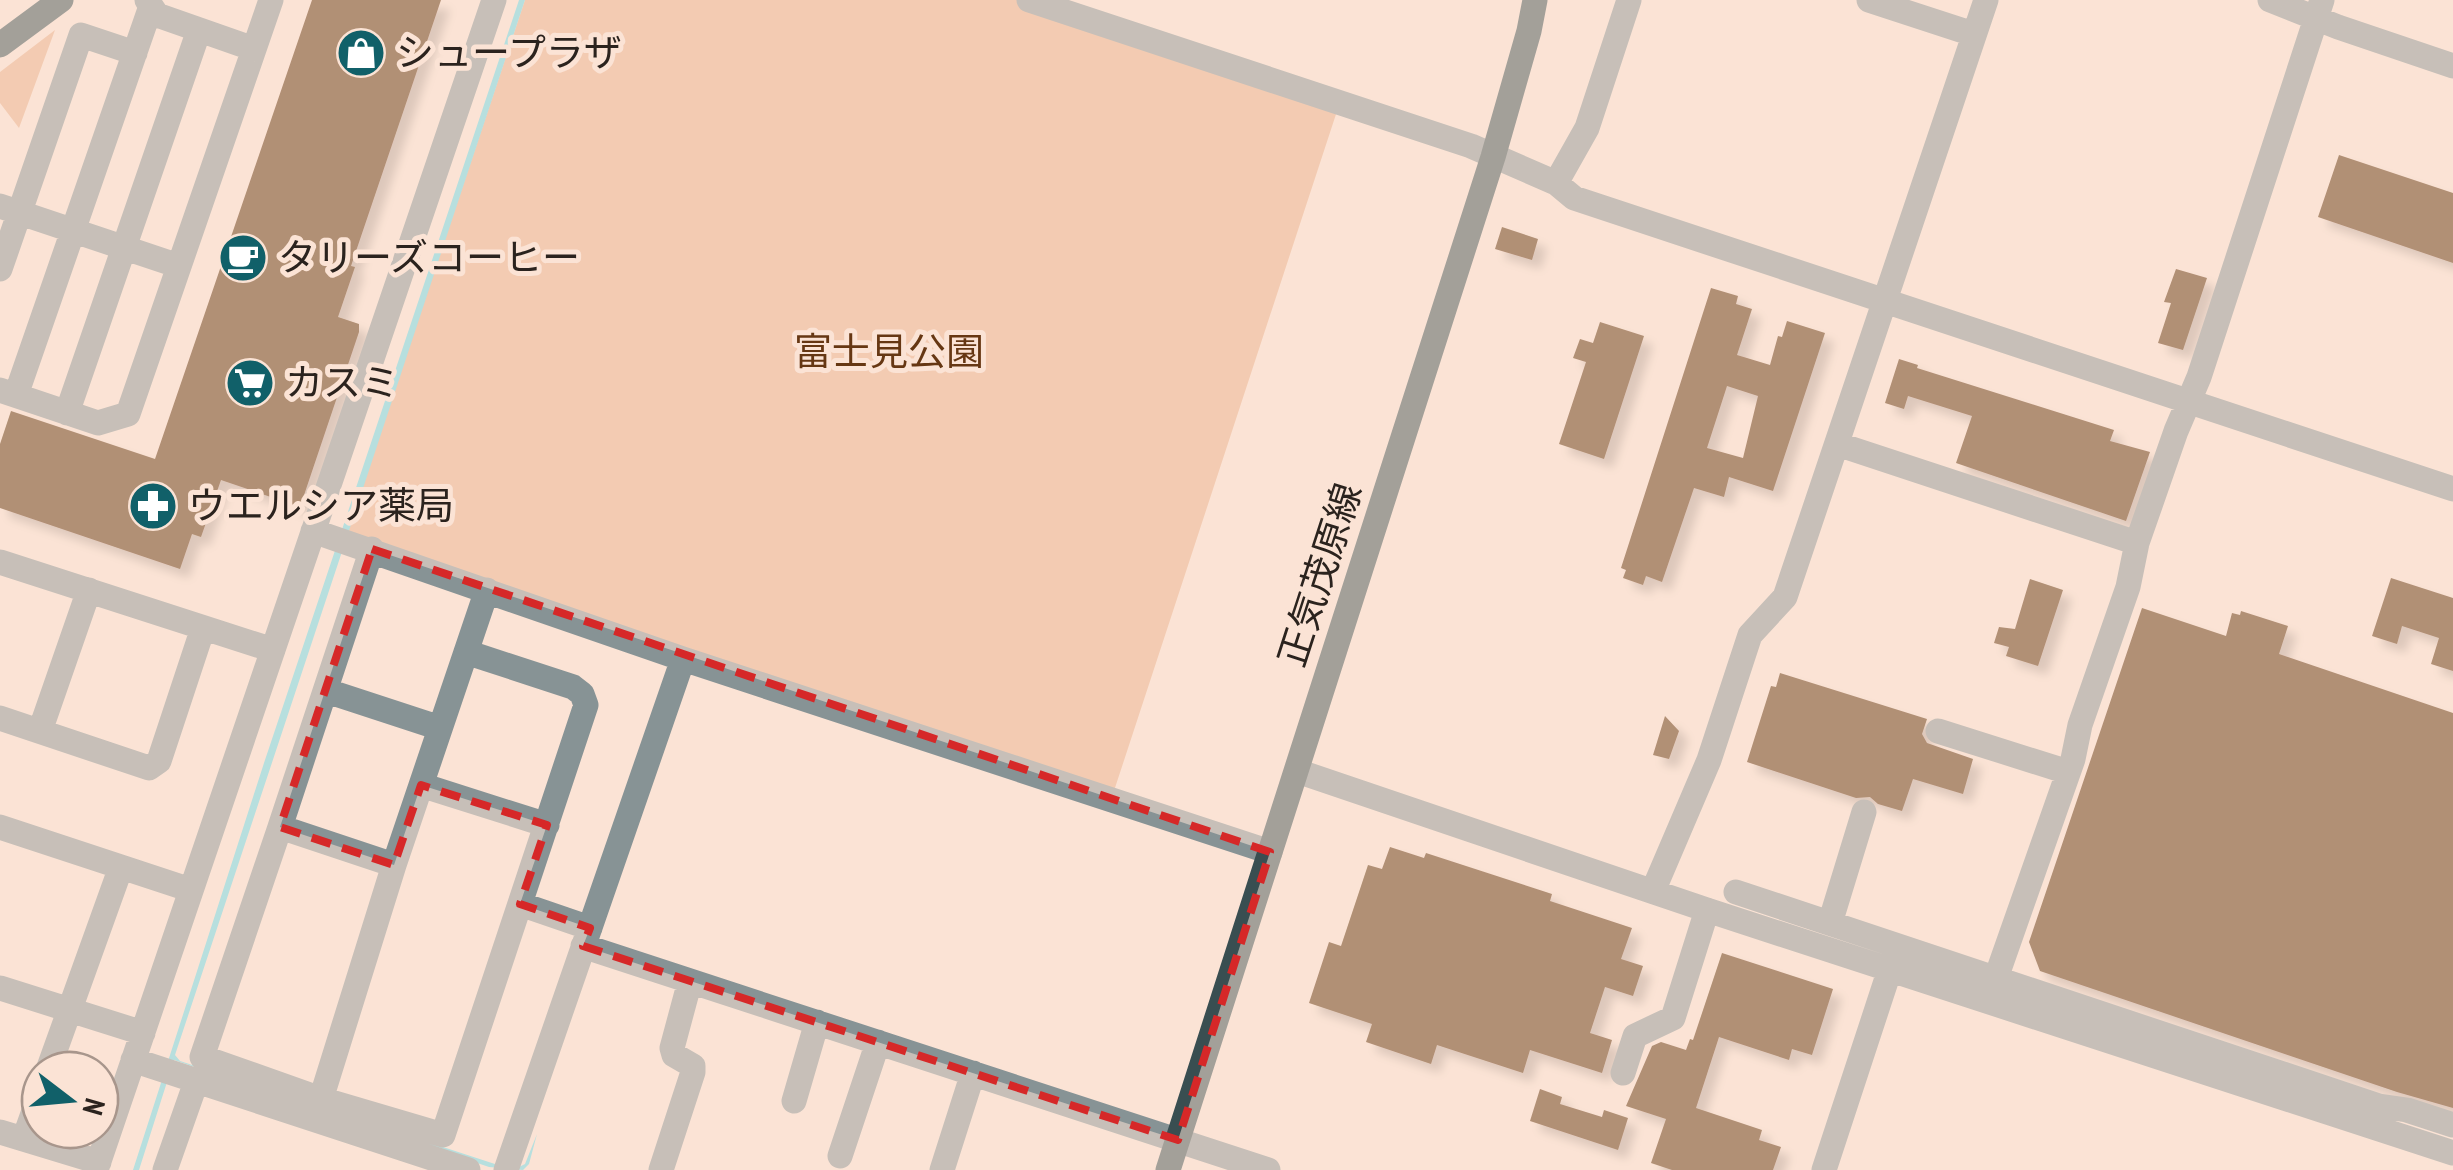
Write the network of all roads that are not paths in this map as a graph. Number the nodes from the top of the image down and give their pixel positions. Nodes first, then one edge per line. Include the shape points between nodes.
1 (60, 0) edge
2 (271, 0) edge
3 (494, 0) edge
4 (1030, 0) edge
5 (1534, 0) edge
6 (1629, 0) edge
7 (1869, 0) edge
8 (1986, 0) edge
9 (2270, 0) edge
10 (149, 3) edge
11 (2319, 9) edge
12 (1098, 11) edge
13 (199, 30) junction
14 (1973, 34) junction
15 (0, 46) edge
16 (254, 48) junction
17 (134, 53) junction
18 (2453, 66) edge
19 (1493, 157) junction
20 (1556, 182) junction
21 (10, 209) edge
22 (73, 230) junction
23 (124, 247) junction
24 (179, 266) junction
25 (0, 269) edge
26 (1885, 302) junction
27 (8, 393) edge
28 (2188, 402) junction
29 (67, 413) junction
30 (1837, 444) junction
31 (2453, 489) edge
32 (313, 531) junction
33 (2137, 544) junction
34 (372, 549) junction
35 (0, 562) edge
36 (89, 590) junction
37 (487, 590) junction
38 (203, 628) junction
39 (273, 650) junction
40 (466, 652) junction
41 (684, 659) junction
42 (327, 691) junction
43 (0, 718) edge
44 (440, 728) junction
45 (40, 731) junction
46 (1938, 732) dead end
47 (1297, 771) junction
48 (2068, 772) junction
49 (421, 785) junction
50 (1864, 812) dead end
51 (546, 825) junction
52 (280, 827) junction
53 (0, 829) edge
54 (1270, 852) junction
55 (394, 865) junction
56 (122, 867) junction
57 (191, 890) junction
58 (1653, 891) junction
59 (1736, 892) dead end
60 (520, 904) junction
61 (1707, 910) junction
62 (1830, 923) junction
63 (587, 937) junction
64 (1890, 969) junction
65 (1996, 978) junction
66 (690, 981) junction
67 (0, 988) edge
68 (70, 1010) junction
69 (817, 1022) junction
70 (142, 1033) junction
71 (878, 1042) junction
72 (55, 1050) edge
73 (133, 1060) junction
74 (973, 1073) junction
75 (1623, 1073) dead end
76 (196, 1082) junction
77 (320, 1099) junction
78 (794, 1101) dead end
79 (2453, 1125) edge
80 (12, 1136) edge
81 (1178, 1140) junction
82 (2453, 1154) edge
83 (840, 1156) dead end
84 (97, 1166) edge
85 (165, 1170) edge
86 (468, 1170) edge
87 (506, 1170) edge
88 (662, 1170) edge
89 (942, 1170) edge
90 (1168, 1170) edge
91 (1268, 1170) edge
92 (1824, 1170) edge

1 - 15 main road
2 - 16 street
3 - 32 street
4 - 12 street
5 - 19 main road, 正気茂原線
6 - 20 street via 1587,128
7 - 14 street
8 - 14 street
9 - 11 street
10 - 13 street via 157,15
10 - 17 street
11 - 18 street
11 - 28 street
12 - 19 street
13 - 16 street
13 - 23 street
14 - 26 street
16 - 24 street
17 - 21 street via 82,36
17 - 22 street
19 - 20 street
19 - 47 main road, 正気茂原線
20 - 26 street via 1574,198
21 - 22 street
21 - 25 street
22 - 23 street
22 - 27 street
23 - 24 street
23 - 29 street
24 - 29 street via 128,414 98,423
26 - 28 street
26 - 30 street
27 - 29 street
28 - 31 street
28 - 33 street
30 - 33 street
30 - 58 street via 1785,597 1750,635 1708,760
32 - 34 street
32 - 39 street
33 - 48 street
34 - 37 street
34 - 42 street
35 - 36 street
36 - 38 street
36 - 45 street
37 - 40 street
37 - 41 street
38 - 39 street
38 - 45 street via 159,761 149,768
39 - 57 street
40 - 44 street
40 - 51 street via 582,694 586,705
41 - 54 street
41 - 63 street
42 - 44 street
42 - 52 street
43 - 45 street
44 - 49 street
46 - 48 street
47 - 54 main road, 正気茂原線
47 - 58 street
48 - 65 street
49 - 51 street
49 - 55 street
50 - 62 street
51 - 60 street
52 - 55 street
52 - 77 street via 202,1057
53 - 56 street
54 - 81 main road, 正気茂原線
55 - 77 street
56 - 57 street
56 - 68 street
57 - 70 street
58 - 61 street
59 - 62 street
60 - 63 street
60 - 77 street via 443,1136
61 - 64 street
61 - 75 street via 1673,1018 1634,1036
62 - 65 street
63 - 66 street
63 - 87 street
64 - 82 street
64 - 92 street
65 - 79 street
66 - 69 street
66 - 88 street via 672,1048 693,1072
67 - 68 street
68 - 70 street
68 - 72 street
69 - 71 street
69 - 78 street
70 - 73 street
71 - 74 street
71 - 83 street
73 - 76 street
73 - 84 street
74 - 81 street
74 - 89 street
76 - 85 street
76 - 86 street
80 - 84 street
81 - 90 main road, 正気茂原線
81 - 91 street

